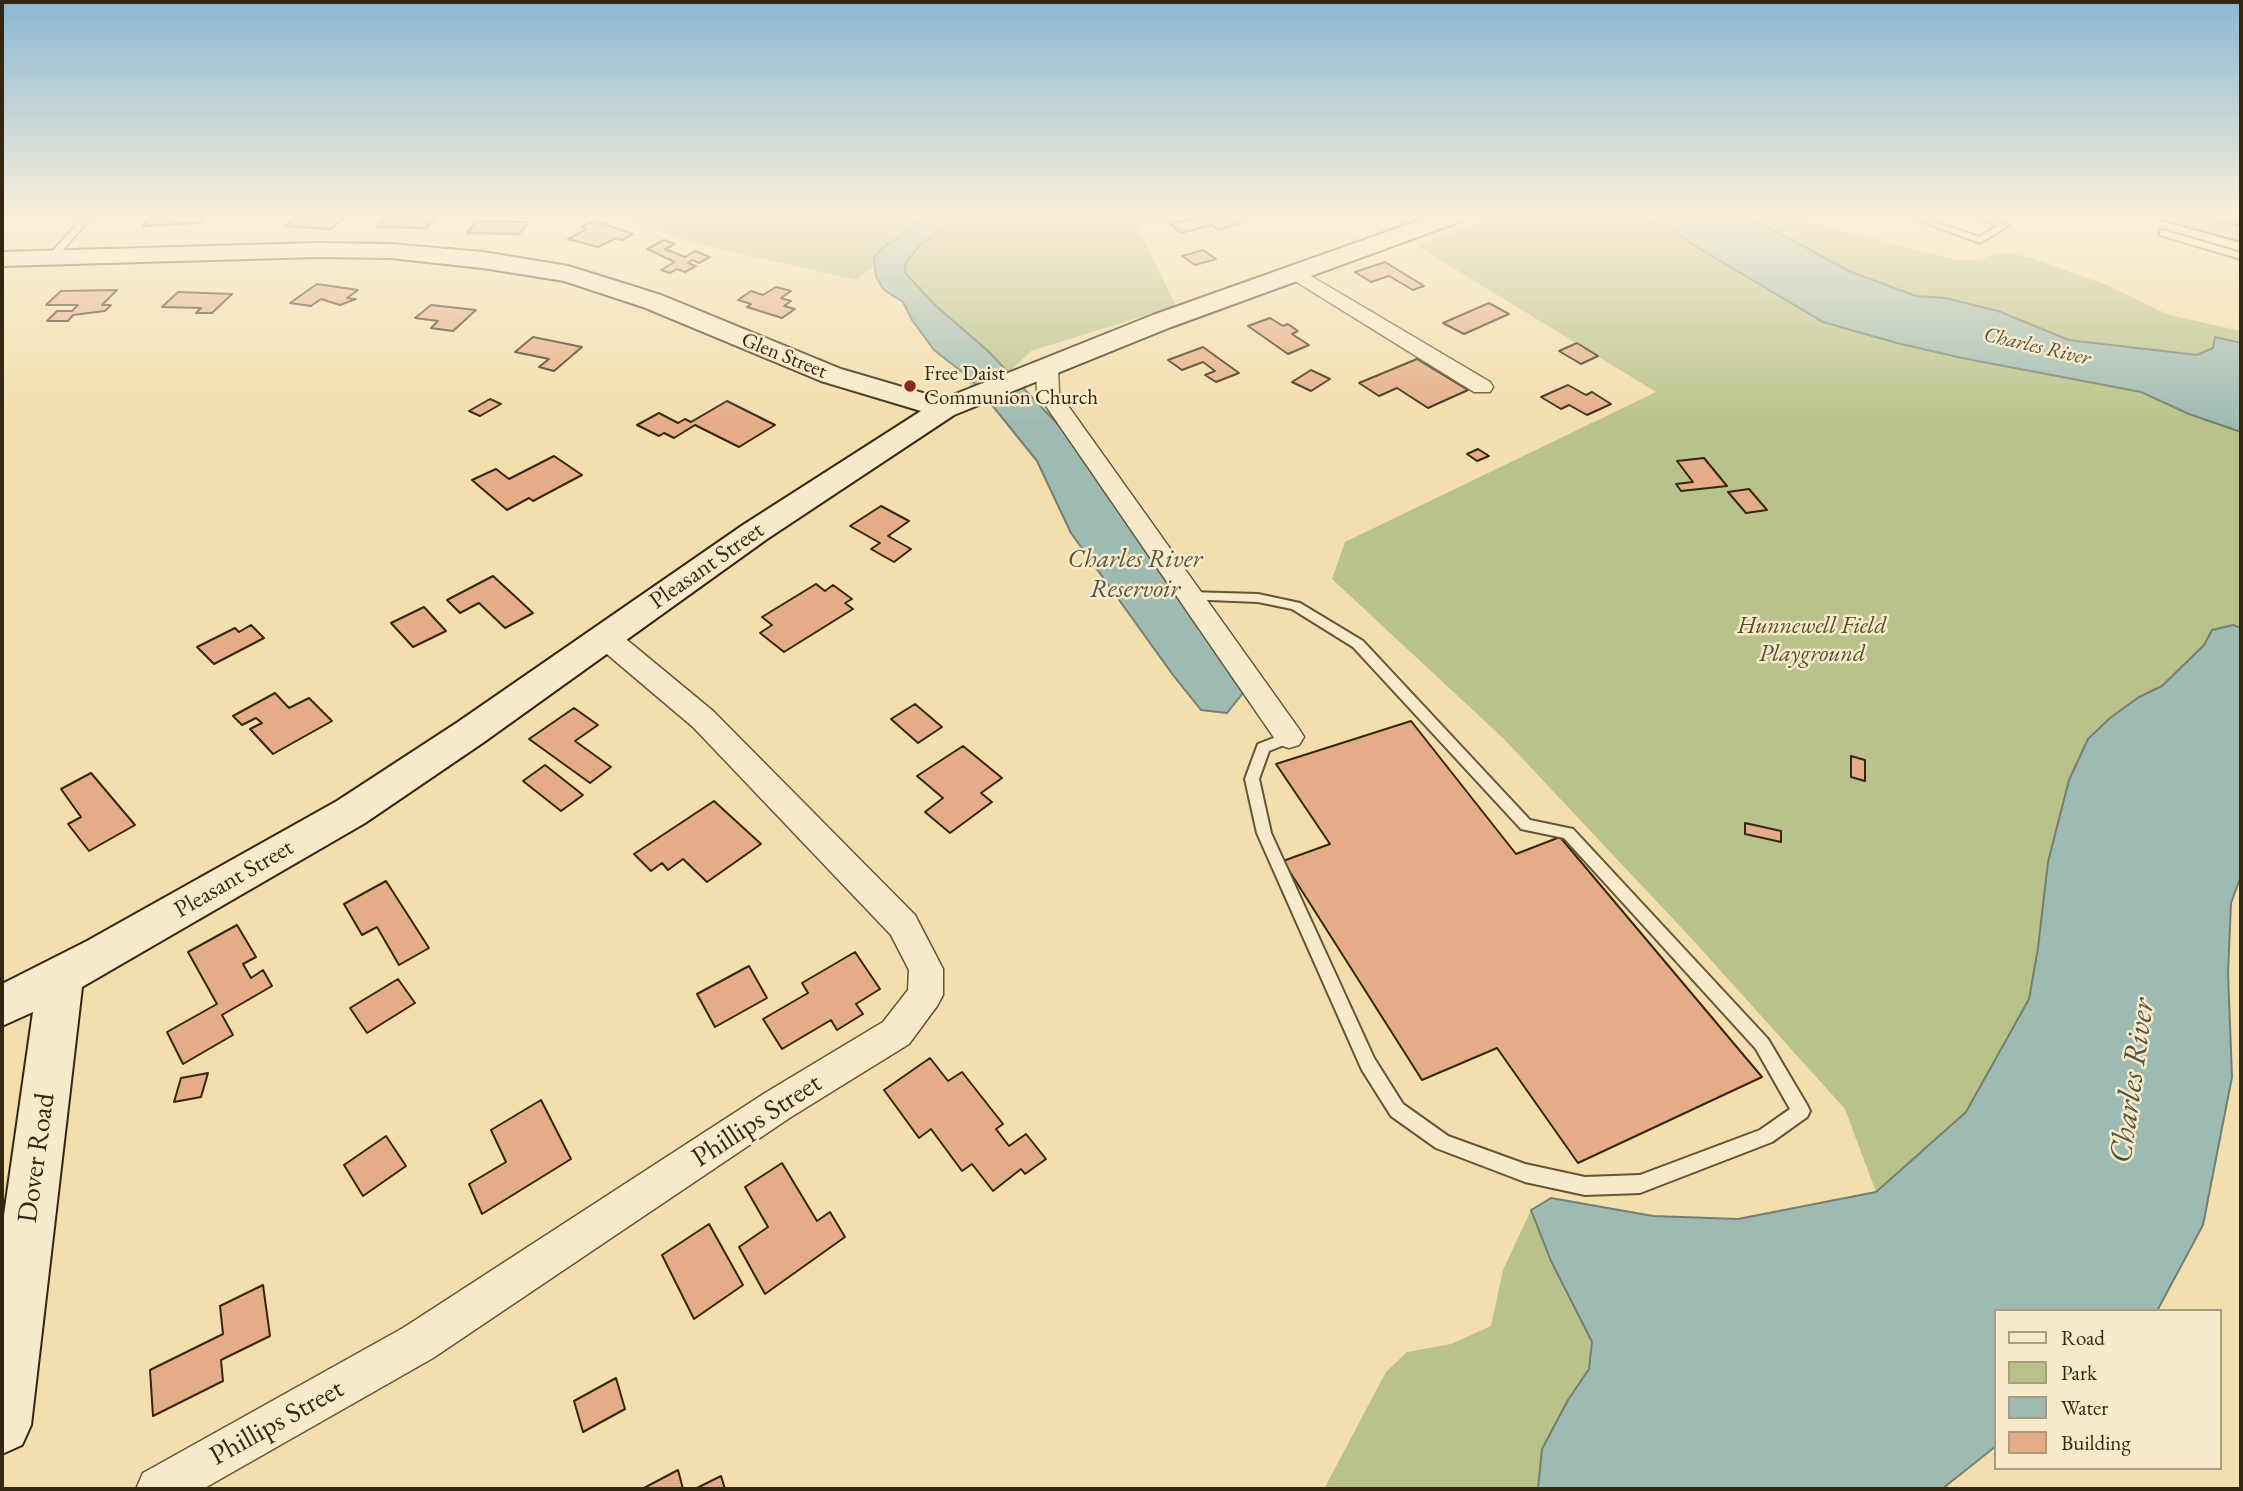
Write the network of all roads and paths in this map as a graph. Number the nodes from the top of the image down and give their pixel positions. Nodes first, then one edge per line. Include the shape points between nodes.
1 (601, 285) edge
2 (1260, 285) edge
3 (1315, 285) edge
4 (1047, 367) junction
5 (1482, 387) dead end
6 (958, 403) junction
7 (1189, 596) junction
8 (605, 637) junction
9 (1289, 737) joint
10 (61, 975) junction
11 (2, 1006) edge
12 (2, 1425) edge
13 (159, 1489) edge

1 - 6 main road, Glen Street via 831,375
2 - 4 main road, Pleasant Street
3 - 5 street
4 - 6 main road, Pleasant Street
4 - 7 street via 1048,393
6 - 8 main road, Pleasant Street via 755,532
7 - 9 street
7 - 9 lane via 1258,598 1296,606 1358,644 1526,825 1568,833 1762,1044 1801,1111 1766,1136 1640,1184 1585,1186 1525,1173 1442,1142 1397,1110 1368,1064 1264,833 1252,779 1263,748
8 - 10 main road, Pleasant Street via 351,812
8 - 13 street, Phillips Street via 703,719 903,925 926,969 925,995 896,1032 418,1343
10 - 11 main road, Pleasant Street
10 - 12 main road, Dover Road

